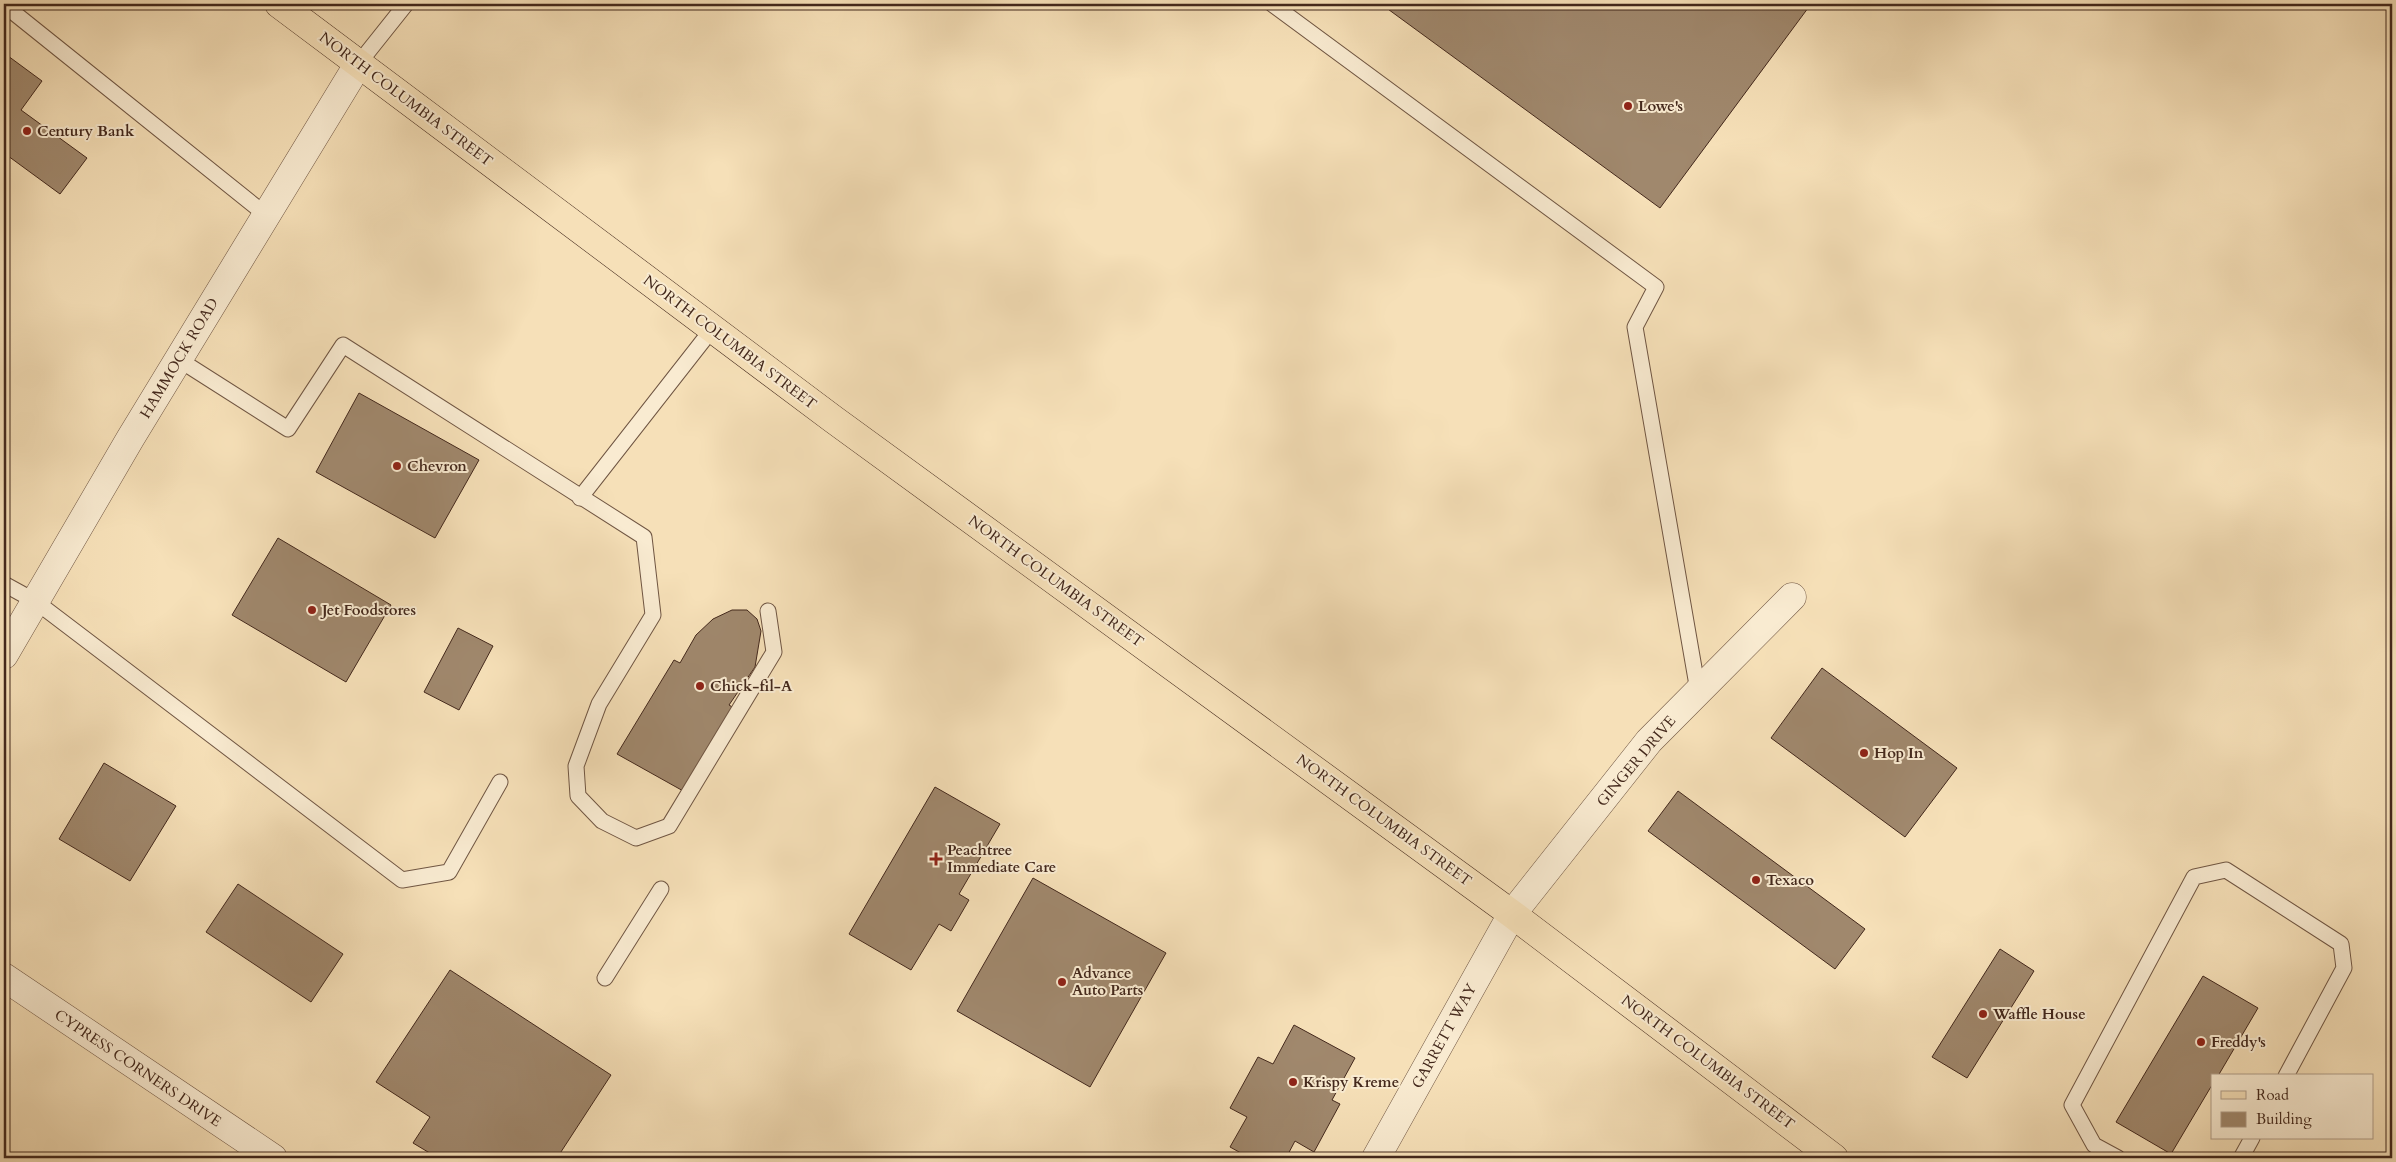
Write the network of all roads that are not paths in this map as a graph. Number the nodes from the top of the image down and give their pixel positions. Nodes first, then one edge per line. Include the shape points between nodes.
1 (11, 4) edge
2 (279, 4) edge
3 (406, 4) edge
4 (1272, 4) edge
5 (359, 64) junction
6 (266, 215) junction
7 (713, 328) junction
8 (178, 359) junction
9 (580, 498) junction
10 (4, 584) edge
11 (1792, 597) dead end
12 (35, 601) junction
13 (768, 611) dead end
14 (4, 655) edge
15 (1698, 691) junction
16 (500, 782) dead end
17 (661, 890) dead end
18 (1512, 914) junction
19 (4, 977) edge
20 (605, 978) dead end
21 (2287, 1074) edge
22 (2251, 1140) edge
23 (273, 1158) edge
24 (1376, 1158) edge
25 (1834, 1158) edge
26 (2118, 1158) edge
27 (2241, 1158) edge

1 - 6 lane via 8,8
2 - 5 main road, NORTH COLUMBIA STREET
3 - 5 lane
4 - 15 lane via 1656,287 1635,327
5 - 6 street, HAMMOCK ROAD
5 - 7 main road, NORTH COLUMBIA STREET
6 - 8 street, HAMMOCK ROAD
7 - 9 lane
7 - 18 main road, NORTH COLUMBIA STREET
8 - 9 lane via 288,429 343,345
8 - 12 street, HAMMOCK ROAD
9 - 13 lane via 644,537 653,615 599,704 576,766 578,796 602,821 636,838 669,826 774,652
10 - 12 lane
11 - 15 street, GINGER DRIVE
12 - 14 street, HAMMOCK ROAD
12 - 16 lane via 402,880 449,872
15 - 18 street, GINGER DRIVE via 1649,741
17 - 20 lane
18 - 24 street, GARRETT WAY
18 - 25 main road, NORTH COLUMBIA STREET
19 - 23 street, CYPRESS CORNERS DRIVE
21 - 26 lane via 2344,968 2341,944 2226,870 2194,877 2072,1105 2094,1145
22 - 27 lane

